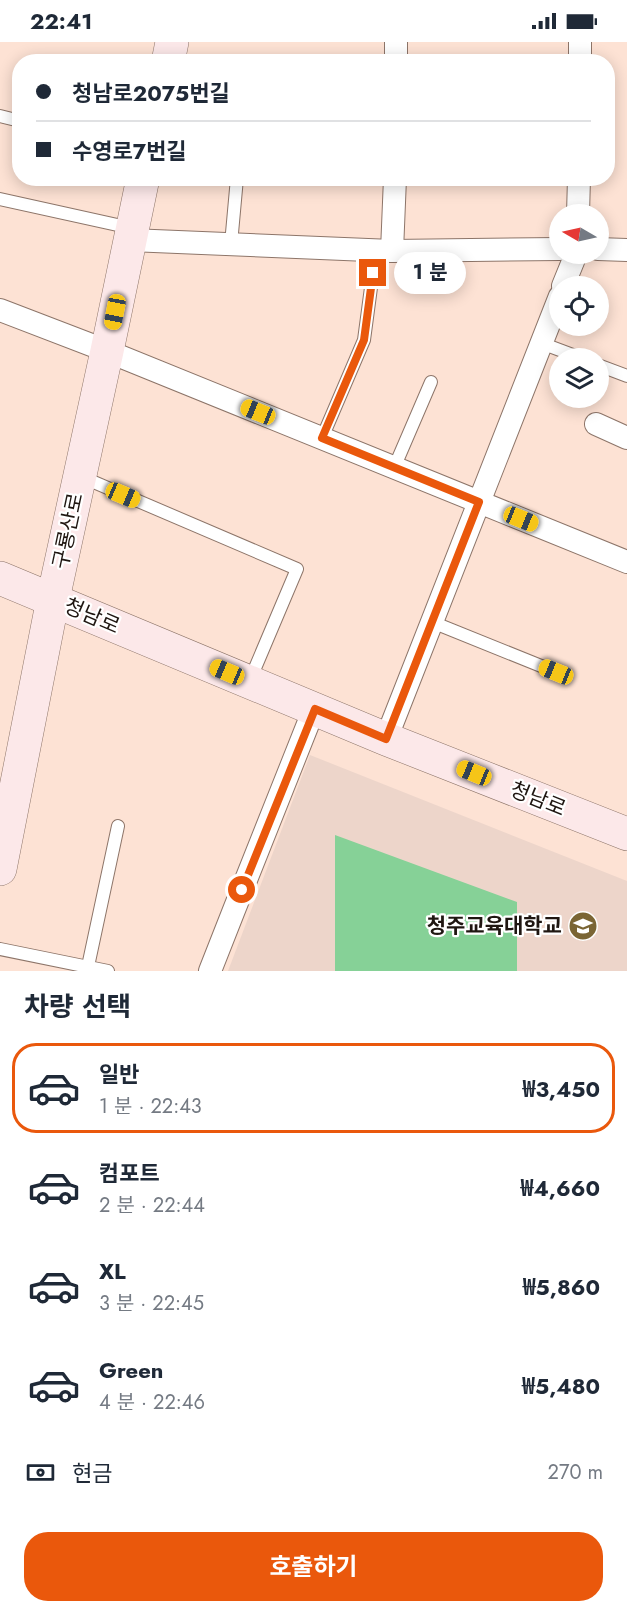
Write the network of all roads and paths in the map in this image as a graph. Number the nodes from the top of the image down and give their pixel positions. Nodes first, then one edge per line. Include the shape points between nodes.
1 (141, 186) edge
2 (236, 186) edge
3 (394, 186) edge
4 (579, 186) edge
5 (0, 199) edge
6 (578, 204) edge
7 (131, 234) junction
8 (231, 244) junction
9 (549, 249) edge
10 (609, 249) edge
11 (627, 250) edge
12 (384, 251) junction
13 (0, 310) edge
14 (549, 323) edge
15 (541, 343) junction
16 (554, 348) edge
17 (107, 351) junction
18 (609, 369) edge
19 (627, 376) edge
20 (431, 382) dead end
21 (596, 424) dead end
22 (322, 438) junction
23 (627, 438) edge
24 (394, 468) junction
25 (80, 476) junction
26 (479, 502) junction
27 (627, 562) edge
28 (0, 578) edge
29 (53, 599) junction
30 (432, 622) junction
31 (556, 672) dead end
32 (249, 681) junction
33 (315, 709) junction
34 (386, 739) junction
35 (118, 826) dead end
36 (627, 834) edge
37 (0, 869) edge
38 (0, 949) edge
39 (88, 969) edge
40 (108, 971) edge
41 (210, 971) edge

1 - 7 street, 구룡산로
2 - 8 lane
3 - 12 street
4 - 6 street
5 - 7 lane
7 - 8 street
7 - 17 street, 구룡산로
8 - 12 street
9 - 12 street
10 - 11 street
12 - 22 lane via 364,340
13 - 17 street
14 - 15 street
15 - 16 lane
15 - 26 street
17 - 22 street
17 - 25 street, 구룡산로
18 - 19 lane
20 - 24 lane
21 - 23 street
22 - 24 street
24 - 26 street
25 - 29 street, 구룡산로
25 - 32 lane via 297,569
26 - 27 street
26 - 30 street
28 - 29 street, 청남로
29 - 32 street, 청남로
29 - 37 street, 구룡산로
30 - 31 lane
30 - 34 street
32 - 33 street, 청남로
33 - 34 street, 청남로
33 - 41 street
34 - 36 street, 청남로
35 - 39 lane
38 - 39 lane
39 - 40 lane

